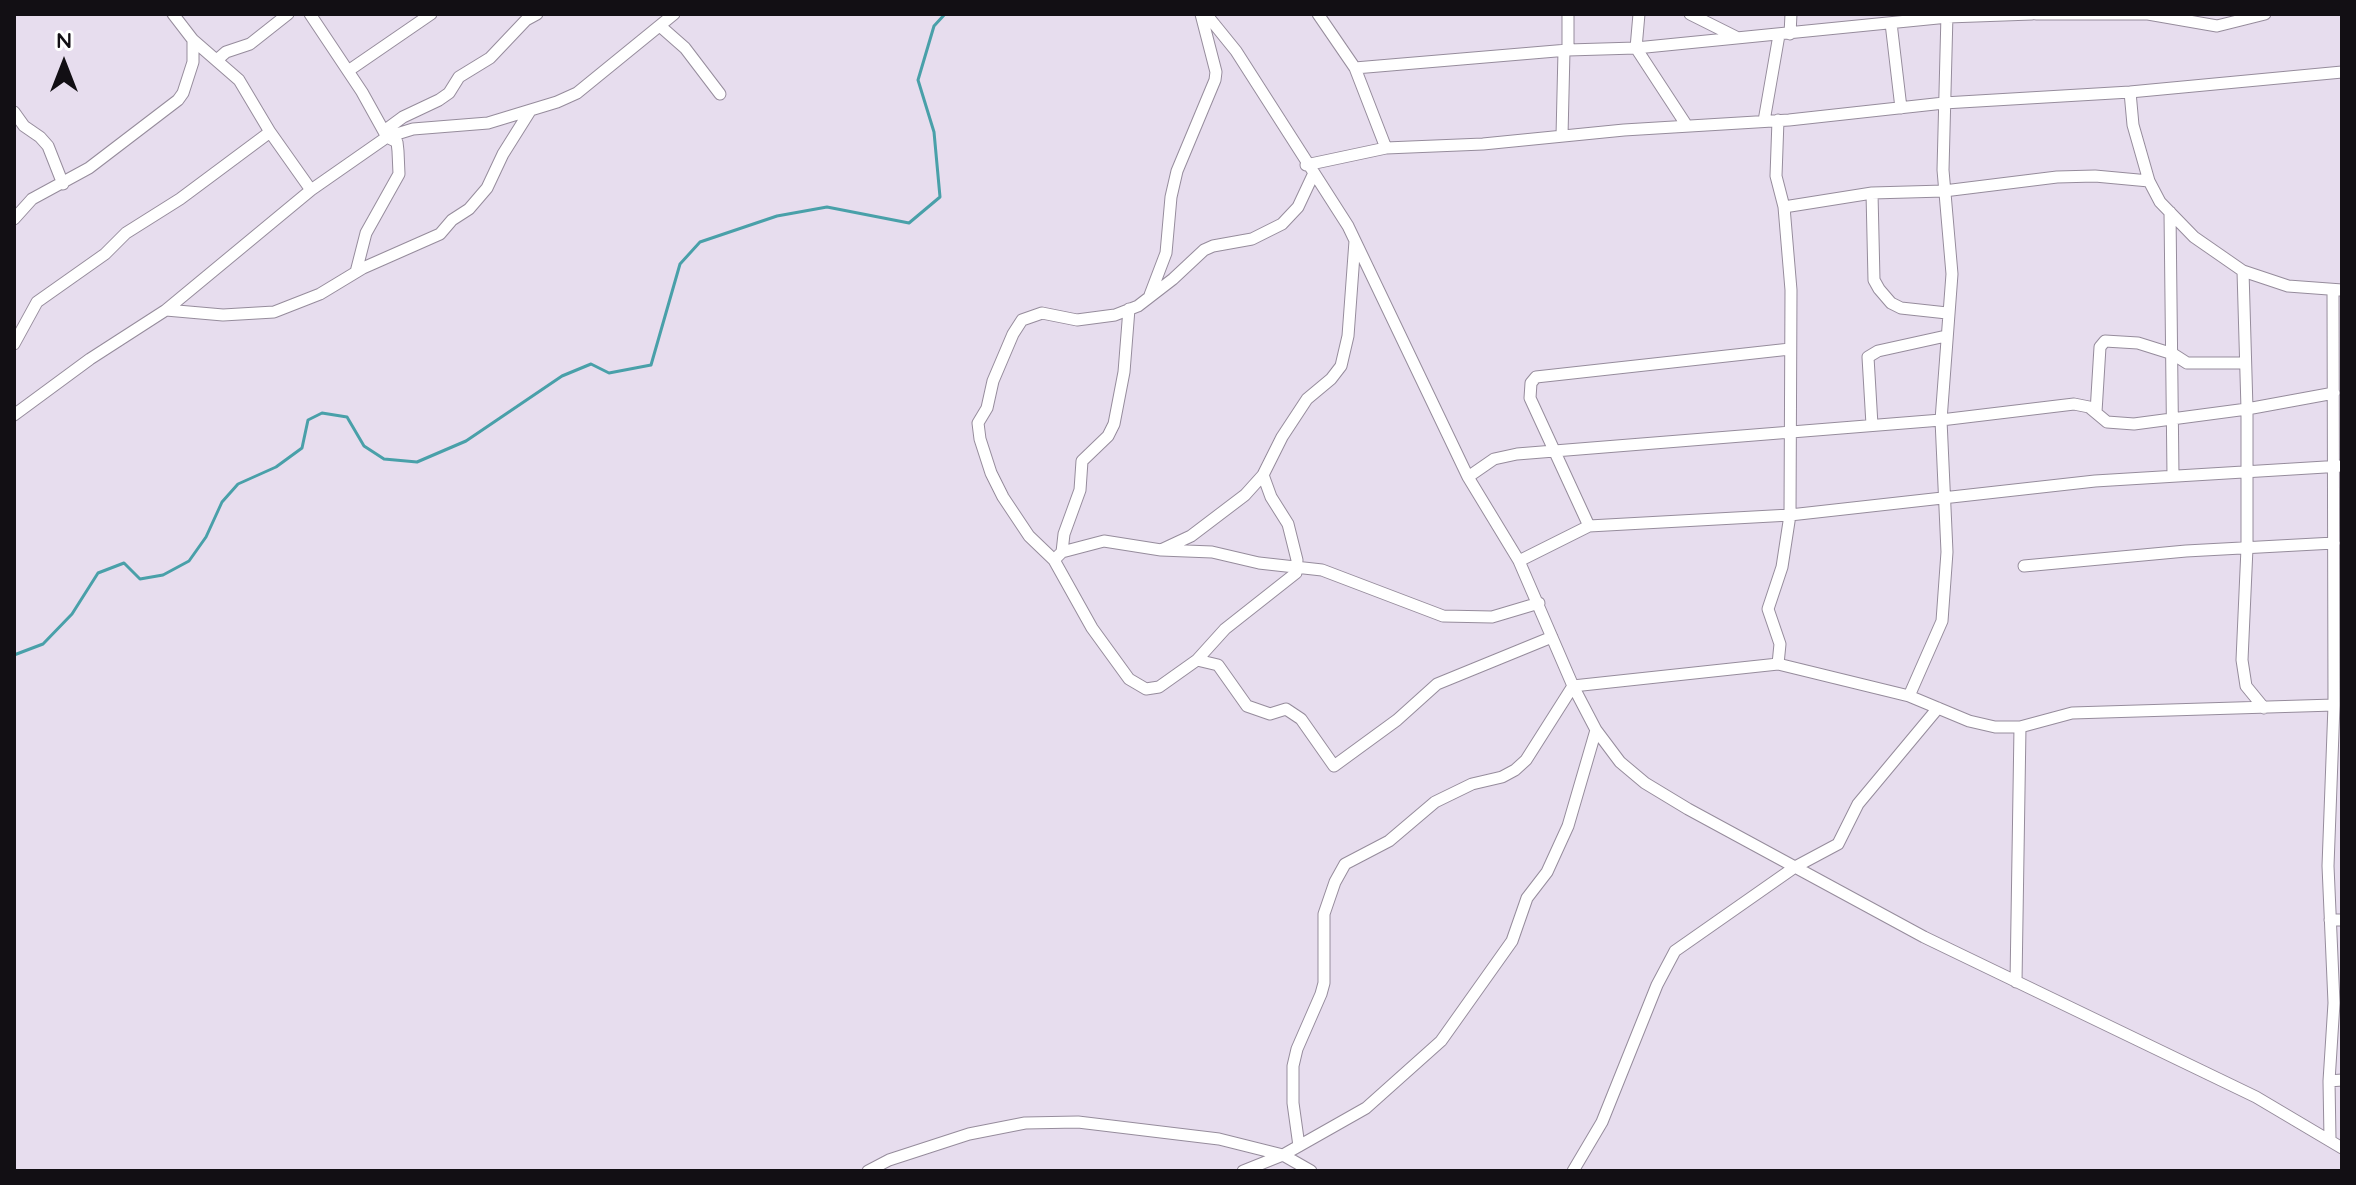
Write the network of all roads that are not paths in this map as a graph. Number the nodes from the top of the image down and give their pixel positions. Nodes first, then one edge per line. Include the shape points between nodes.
1 (173, 14) edge
2 (288, 14) edge
3 (310, 14) edge
4 (431, 14) edge
5 (537, 14) edge
6 (674, 14) edge
7 (1203, 14) edge
8 (1568, 14) edge
9 (1639, 14) edge
10 (1690, 14) edge
11 (1791, 14) edge
12 (2034, 14) edge
13 (2265, 14) edge
14 (1320, 15) edge
15 (1948, 16) edge
16 (1714, 20) edge
17 (1869, 20) edge
18 (1891, 23) junction
19 (660, 26) junction
20 (1785, 35) junction
21 (1736, 37) junction
22 (193, 40) junction
23 (1636, 48) junction
24 (1566, 51) junction
25 (218, 59) junction
26 (1355, 68) junction
27 (348, 71) junction
28 (2342, 72) edge
29 (2130, 92) junction
30 (720, 94) dead end
31 (1944, 103) junction
32 (1901, 108) junction
33 (530, 111) junction
34 (14, 112) edge
35 (1778, 120) junction
36 (1764, 121) junction
37 (1687, 126) junction
38 (270, 132) junction
39 (385, 134) junction
40 (1562, 136) junction
41 (1386, 148) junction
42 (1310, 170) junction
43 (2149, 181) junction
44 (63, 184) junction
45 (311, 190) junction
46 (1944, 191) junction
47 (1872, 193) junction
48 (1784, 207) junction
49 (2170, 212) junction
50 (14, 219) edge
51 (1355, 241) junction
52 (2243, 271) junction
53 (356, 272) junction
54 (2338, 290) edge
55 (1148, 300) junction
56 (1129, 309) junction
57 (166, 310) junction
58 (1947, 313) junction
59 (1946, 336) junction
60 (14, 344) edge
61 (1790, 349) junction
62 (2173, 354) junction
63 (2244, 363) junction
64 (2338, 367) edge
65 (2334, 393) junction
66 (2247, 409) junction
67 (2096, 412) junction
68 (16, 415) edge
69 (2171, 419) junction
70 (1941, 420) junction
71 (1872, 425) junction
72 (1790, 432) junction
73 (1557, 452) junction
74 (2338, 466) edge
75 (2245, 472) junction
76 (1263, 475) junction
77 (2173, 476) junction
78 (1468, 477) junction
79 (1946, 498) junction
80 (1790, 515) junction
81 (1589, 526) junction
82 (2337, 535) edge
83 (2247, 548) junction
84 (1161, 550) junction
85 (1058, 556) junction
86 (1519, 561) junction
87 (2024, 566) dead end
88 (1298, 568) junction
89 (1539, 603) junction
90 (1552, 637) junction
91 (1197, 660) junction
92 (1778, 664) junction
93 (1573, 686) junction
94 (1909, 696) junction
95 (2337, 697) edge
96 (1938, 708) junction
97 (2264, 708) junction
98 (2020, 727) junction
99 (1596, 730) junction
100 (1795, 867) junction
101 (2336, 920) edge
102 (2016, 982) junction
103 (2338, 1003) edge
104 (2342, 1080) edge
105 (2329, 1081) junction
106 (2330, 1139) junction
107 (1299, 1146) junction
108 (2342, 1148) edge
109 (1283, 1155) junction
110 (868, 1171) edge
111 (1243, 1171) edge
112 (1311, 1171) edge
113 (1573, 1171) edge

1 - 22 street
2 - 25 street via 250,44
3 - 27 street
4 - 27 street
5 - 39 street via 490,58 459,77 449,93 403,117
6 - 19 street
7 - 42 street via 1236,51
7 - 55 street via 1216,72 1214,87 1177,171 1166,253
8 - 24 street
9 - 23 street
10 - 16 street
11 - 20 street
12 - 13 street via 2148,14 2217,26
12 - 15 street
14 - 26 street
15 - 18 street
15 - 31 street
16 - 21 street
17 - 18 street
17 - 20 street
18 - 32 street
19 - 30 street via 685,48
19 - 33 street via 577,93
20 - 21 street
20 - 36 street
21 - 23 street
22 - 25 street
22 - 44 street via 193,62 178,100
23 - 24 street
23 - 37 street
24 - 26 street
24 - 40 street
25 - 38 street via 239,80
26 - 41 street
27 - 39 street
28 - 29 street
29 - 31 street
29 - 43 street
31 - 32 street
31 - 46 street
32 - 35 street
33 - 39 street via 488,123
33 - 53 street via 487,188 469,209 440,234
34 - 44 street via 48,146
35 - 36 street
35 - 48 street via 1776,176
36 - 37 street
37 - 40 street
38 - 45 street
38 - 60 street via 37,302
39 - 45 street
39 - 53 street via 397,142 399,174 366,233
40 - 41 street
41 - 42 street
42 - 51 street
42 - 55 street via 1298,207 1282,224 1252,239 1204,250
43 - 46 street via 2057,177
43 - 49 street
44 - 50 street via 32,199
45 - 57 street
46 - 47 street
46 - 58 street via 1952,274
47 - 48 street
47 - 58 street via 1871,242 1879,289 1901,308
48 - 61 street
49 - 52 street via 2194,237
49 - 62 street
51 - 76 street via 1341,366 1302,406
51 - 78 street
52 - 54 street via 2288,286
52 - 63 street
53 - 57 street via 274,312
54 - 64 street
55 - 56 street
56 - 85 street via 1114,424 1082,461 1080,490
56 - 85 street via 1077,320 1042,313 1022,320 978,423 1003,497 1029,536
57 - 68 street
58 - 59 street
59 - 70 street
59 - 71 street via 1868,357
61 - 72 street
61 - 73 street via 1536,377 1530,398
62 - 63 street via 2187,363
62 - 67 street via 2138,343 2102,342
62 - 69 street
63 - 66 street
64 - 65 street
65 - 66 street
65 - 74 street
66 - 69 street
66 - 75 street
67 - 69 street via 2114,424
67 - 70 street via 2074,404
69 - 77 street
70 - 71 street
70 - 79 street
71 - 72 street
72 - 73 street
72 - 80 street
73 - 78 street via 1494,459
73 - 81 street
74 - 75 street
74 - 82 street
75 - 77 street
75 - 83 street
76 - 84 street via 1210,523
76 - 88 street via 1288,524
77 - 79 street
78 - 86 street
79 - 80 street
79 - 94 street via 1942,621
80 - 81 street
80 - 92 street via 1782,567 1768,609 1780,644
81 - 86 street
82 - 83 street
82 - 95 street
83 - 87 street
83 - 97 street via 2243,676
84 - 85 street via 1104,541
84 - 88 street via 1212,552
85 - 91 street via 1092,628 1138,686 1159,687
86 - 89 street
88 - 89 street via 1335,573 1443,616 1492,617
88 - 91 street via 1225,629
89 - 90 street
90 - 91 street via 1437,684 1334,766 1299,718 1286,709 1270,714 1247,706 1218,665
90 - 93 street
92 - 93 street
92 - 94 street
93 - 99 street
93 - 107 street via 1515,770 1435,802 1389,841 1341,869 1324,914 1324,983 1293,1066
94 - 96 street
95 - 97 street
95 - 101 street via 2328,866
96 - 98 street via 1969,721
96 - 100 street via 1858,804 1838,844
97 - 98 street via 2072,713
98 - 102 street
99 - 100 street via 1620,762 1645,783
99 - 107 street via 1568,826 1547,872 1527,898 1512,941 1441,1041 1366,1108
100 - 102 street
100 - 113 street via 1669,958 1602,1122
101 - 103 street
102 - 106 street via 2256,1097
103 - 105 street
104 - 105 street
105 - 106 street
106 - 108 street
107 - 109 street
109 - 110 street via 1219,1139 1124,1127 1025,1123 959,1137
109 - 111 street
109 - 112 street

